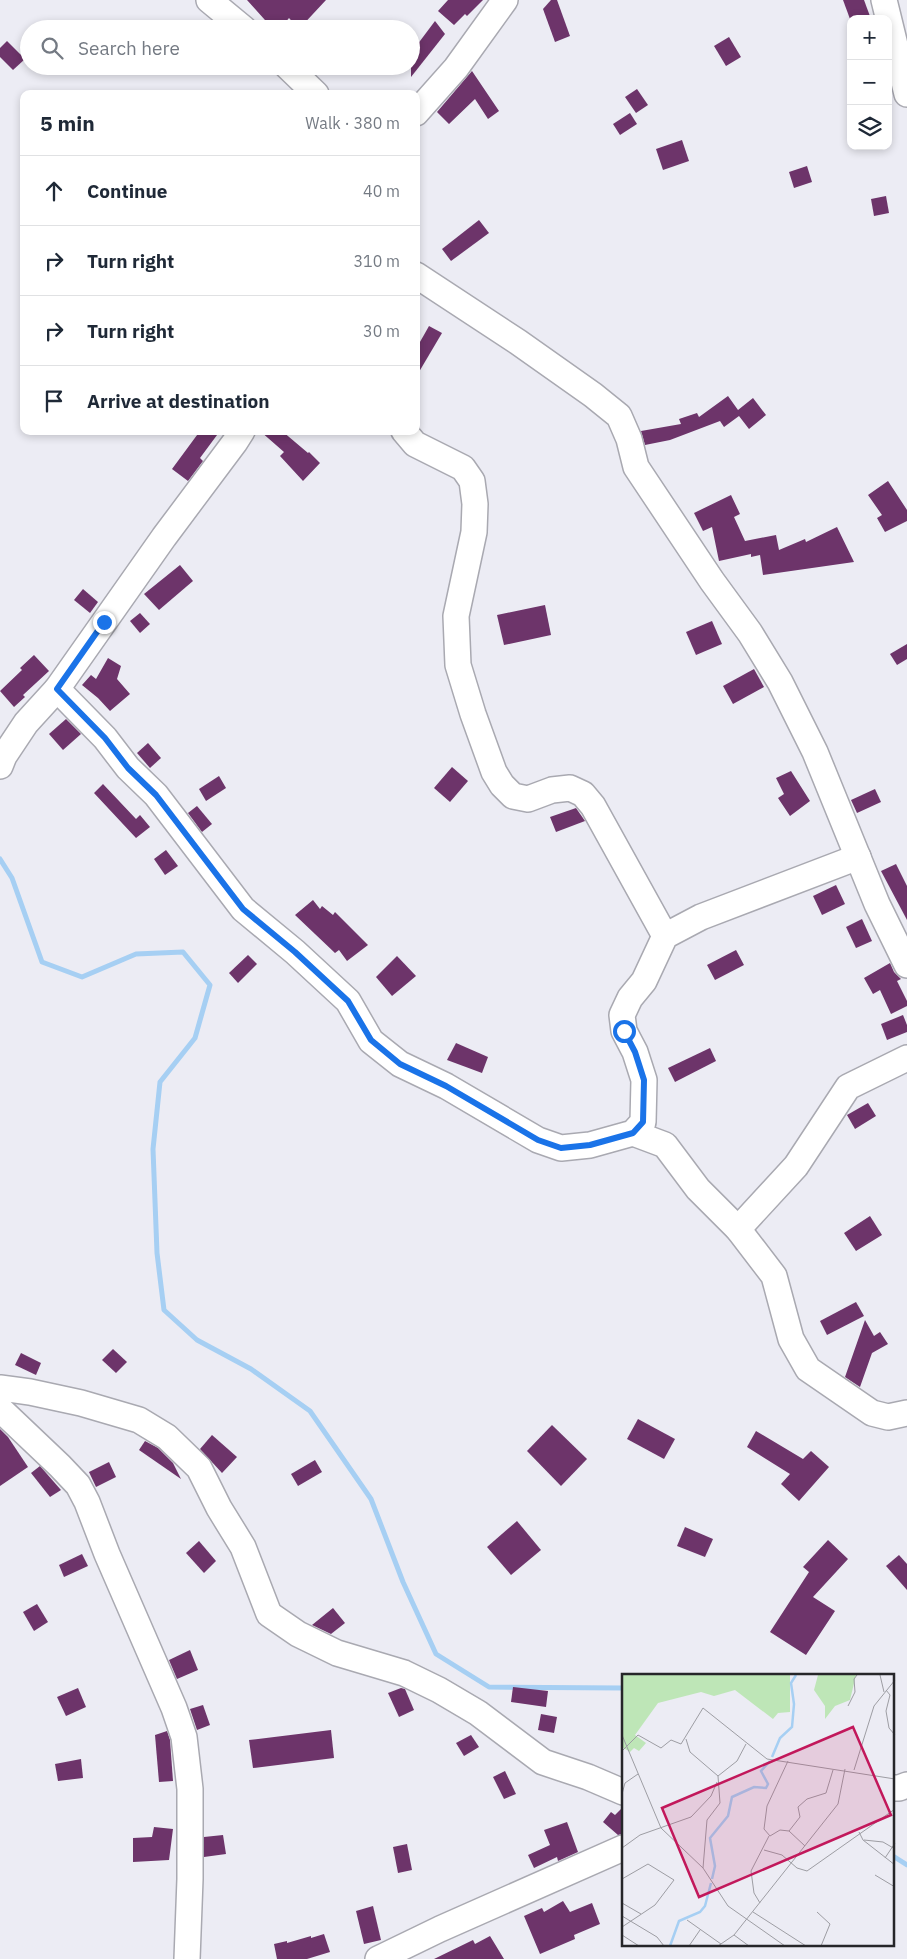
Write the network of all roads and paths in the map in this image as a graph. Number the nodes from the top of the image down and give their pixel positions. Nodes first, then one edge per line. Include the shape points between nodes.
1 (209, 0) edge
2 (504, 0) edge
3 (884, 0) edge
4 (233, 20) edge
5 (296, 75) edge
6 (312, 90) edge
7 (907, 94) edge
8 (420, 108) edge
9 (420, 278) edge
10 (240, 435) edge
11 (407, 435) edge
12 (57, 689) junction
13 (0, 766) edge
14 (858, 857) junction
15 (666, 936) junction
16 (907, 964) edge
17 (907, 1058) edge
18 (633, 1133) junction
19 (738, 1229) junction
20 (0, 1388) edge
21 (0, 1410) edge
22 (907, 1413) edge
23 (907, 1785) edge
24 (894, 1788) edge
25 (622, 1792) edge
26 (622, 1848) edge
27 (187, 1959) edge
28 (378, 1959) edge

1 - 4 street
2 - 8 street via 456,68
3 - 7 street
5 - 6 street
9 - 14 street via 518,342 619,416 636,467 780,682 815,752
10 - 12 street
11 - 15 street via 415,444 463,468 472,481 474,532 456,616 458,665 494,772 513,796 528,800 552,790 570,788 583,794 593,806
12 - 13 street via 26,724
12 - 18 street via 156,795 243,909 348,1001 371,1040 400,1064 446,1086 538,1140 561,1148 590,1145
14 - 15 street via 701,917
14 - 16 street
15 - 18 street via 644,981 630,998 622,1015 624,1031 644,1080 643,1122
17 - 19 street via 848,1087 796,1166
18 - 19 street via 666,1145 698,1189
19 - 22 street via 774,1276 791,1339 808,1369 872,1413 888,1417
20 - 25 street via 90,1405 139,1420 168,1437 199,1468 243,1546 269,1614 298,1634 337,1653 404,1672 440,1690 478,1713 543,1762
21 - 27 street via 78,1485 174,1708 184,1738 190,1789
23 - 24 street
26 - 28 street

